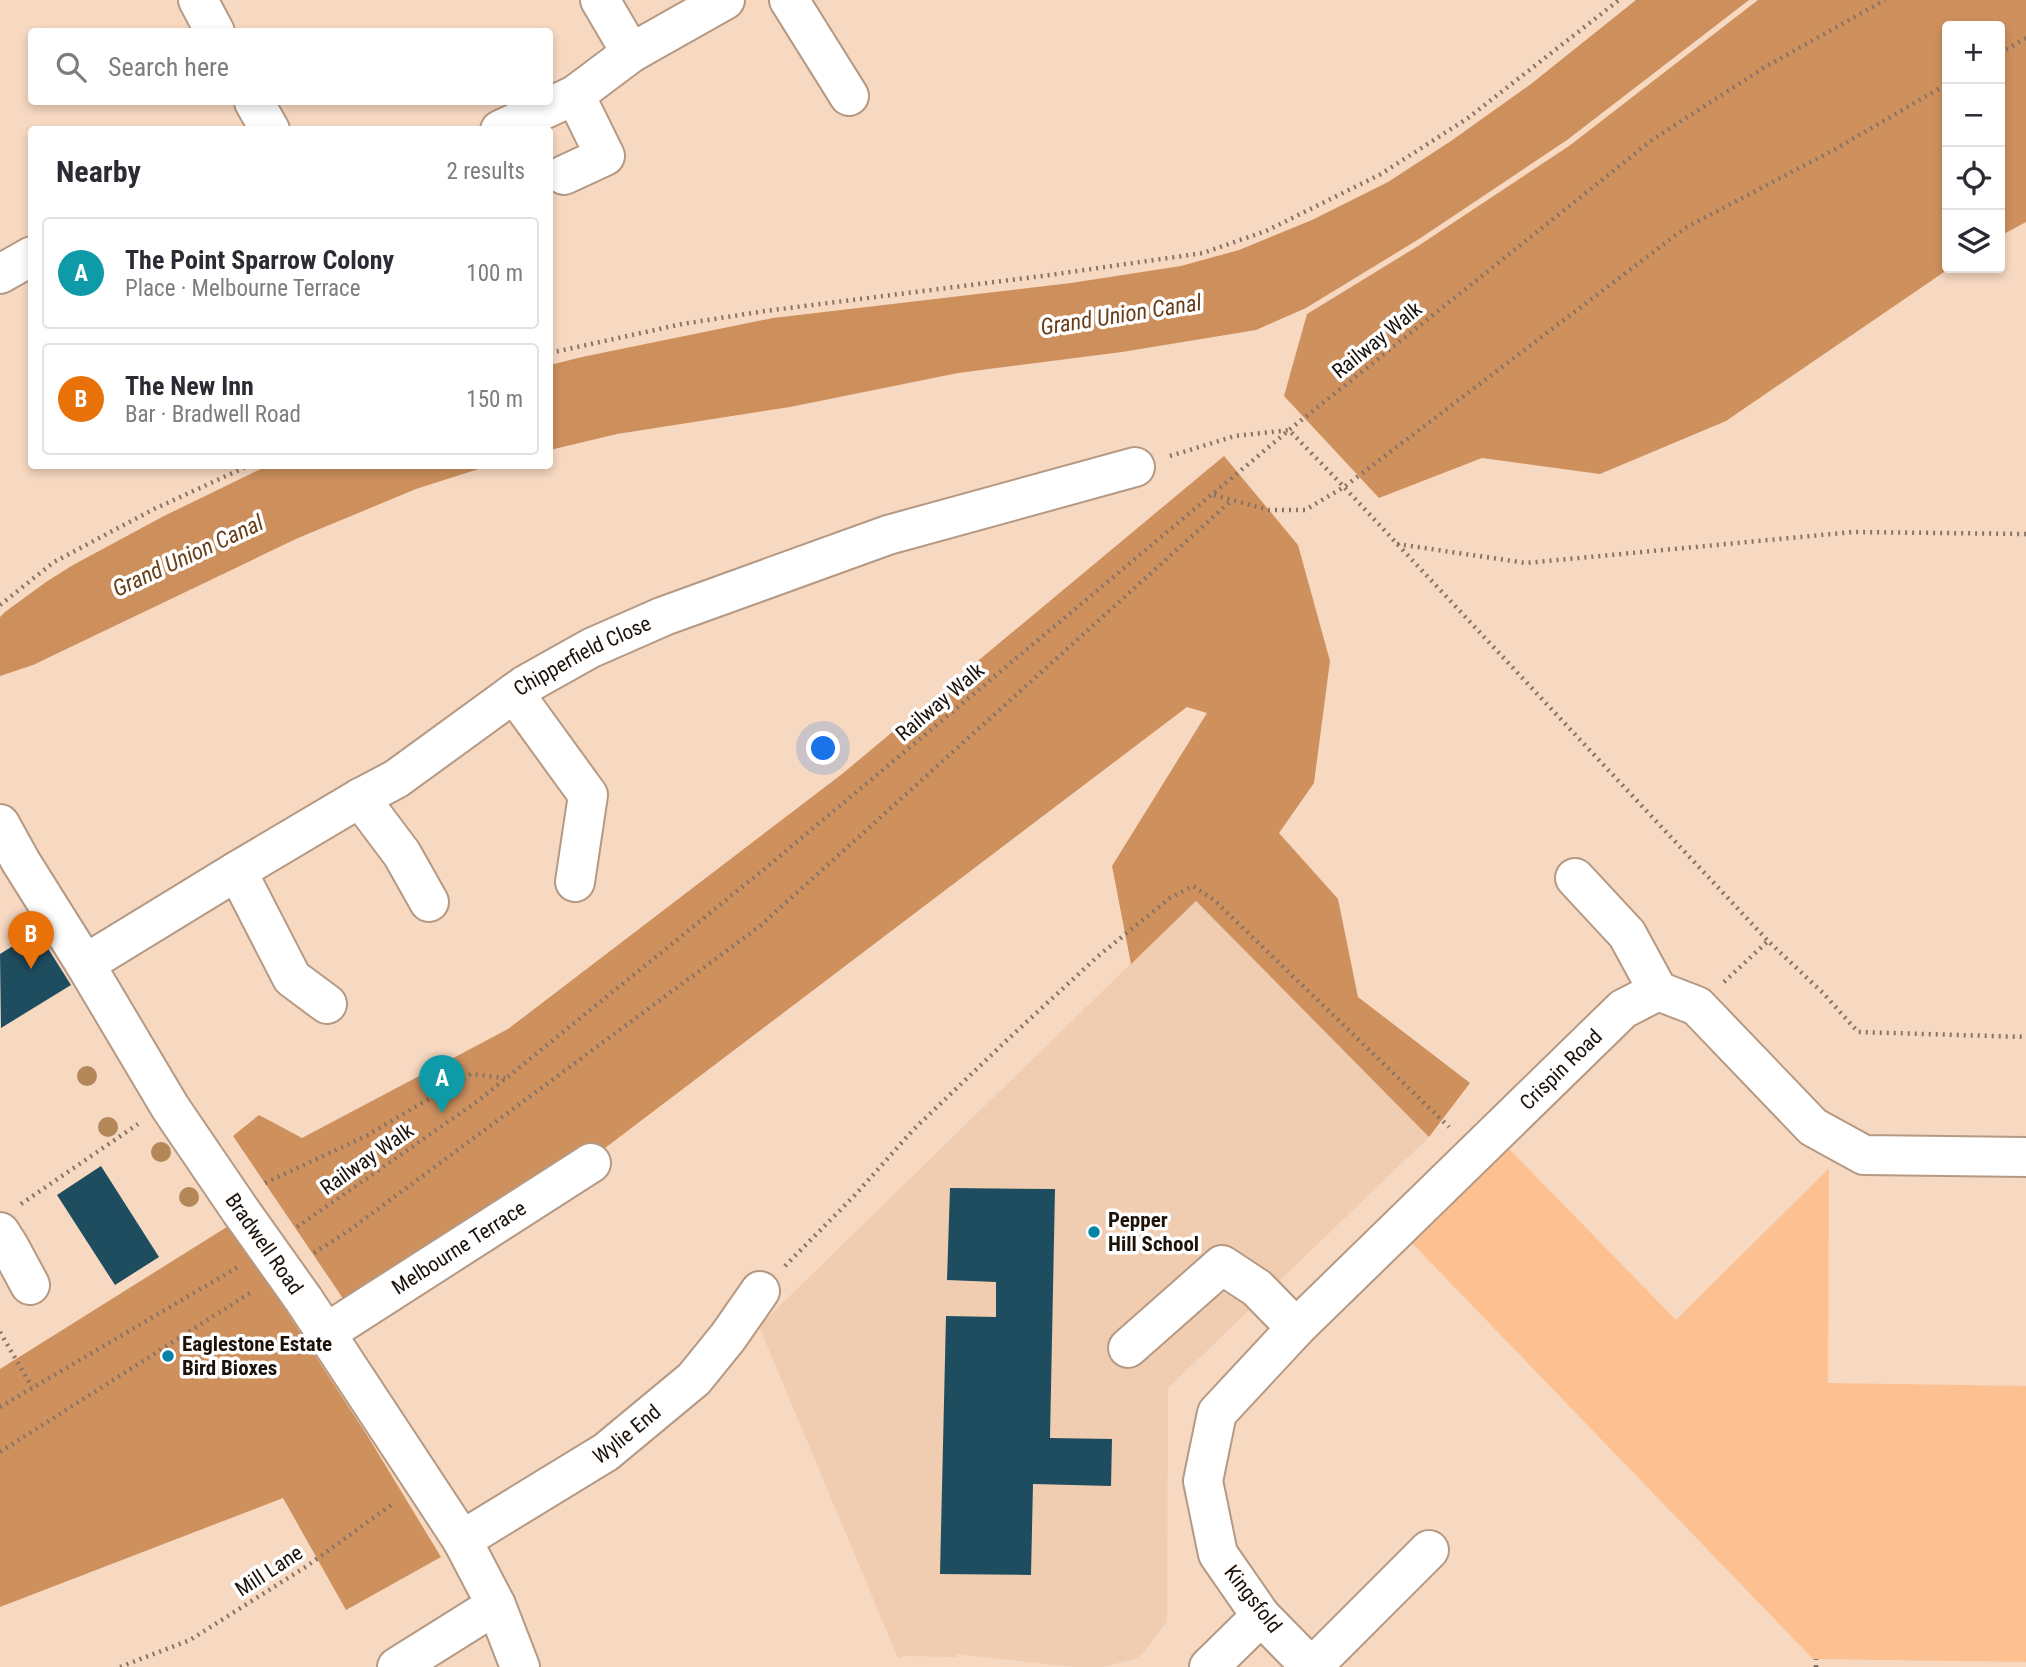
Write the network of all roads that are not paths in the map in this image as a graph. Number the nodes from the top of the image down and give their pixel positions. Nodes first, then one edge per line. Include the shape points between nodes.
1 (198, 0) edge
2 (600, 0) edge
3 (725, 0) edge
4 (789, 0) edge
5 (213, 28) edge
6 (631, 53) junction
7 (575, 95) junction
8 (849, 96) dead end
9 (509, 126) edge
10 (564, 175) dead end
11 (28, 258) edge
12 (0, 274) edge
13 (1135, 467) road end
14 (513, 693) junction
15 (360, 798) junction
16 (0, 824) edge
17 (237, 871) junction
18 (1575, 878) dead end
19 (575, 881) dead end
20 (429, 902) dead end
21 (85, 964) junction
22 (1658, 991) junction
23 (327, 1004) dead end
24 (2026, 1157) edge
25 (591, 1163) dead end
26 (5, 1222) edge
27 (30, 1285) dead end
28 (760, 1291) road end
29 (1296, 1328) junction
30 (326, 1333) junction
31 (1128, 1348) dead end
32 (1203, 1481) joint
33 (461, 1540) junction
34 (1429, 1550) dead end
35 (496, 1605) junction
36 (1261, 1616) junction
37 (397, 1667) edge
38 (520, 1667) edge
39 (1209, 1667) edge
40 (1311, 1667) edge

1 - 5 street
2 - 6 street
3 - 6 street
4 - 8 street
6 - 7 street
7 - 9 street
7 - 10 street via 605,156
11 - 12 street
13 - 14 street, Chipperfield Close via 888,535 769,577 591,648
14 - 15 street, Chipperfield Close via 396,779
14 - 19 street via 588,795
15 - 17 street, Chipperfield Close
15 - 20 street via 402,854
16 - 21 street, Bradwell Road
17 - 21 street, Chipperfield Close
17 - 23 street via 292,978
18 - 22 street via 1627,934
21 - 30 street, Bradwell Road, bridge via 170,1107 250,1198
22 - 24 street via 1697,1006 1813,1127 1864,1155
22 - 29 street, Crispin Road via 1623,1009
25 - 30 street, Melbourne Terrace
26 - 27 street via 9,1246
28 - 33 street, Wylie End via 694,1379 606,1452
29 - 31 street via 1257,1288 1222,1265
29 - 32 street, Crispin Road via 1217,1413
30 - 33 street, Bradwell Road
32 - 36 street, Kingsfold via 1218,1554
33 - 35 street, Bradwell Road
34 - 40 street
35 - 37 street
35 - 38 street, Bradwell Road
36 - 39 street
36 - 40 street, Kingsfold

